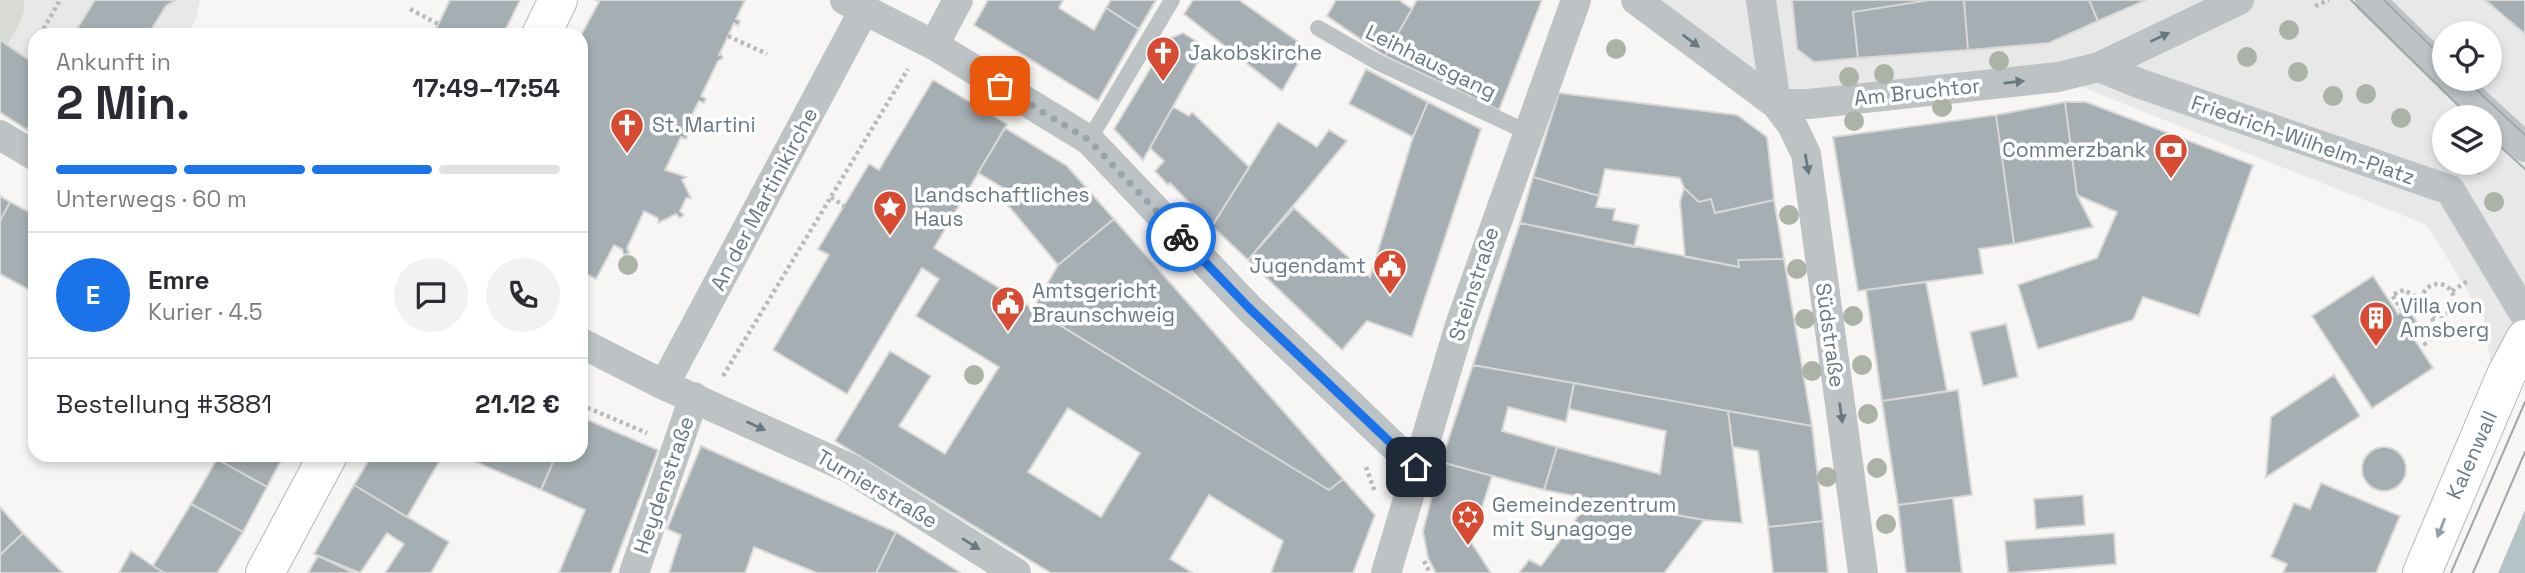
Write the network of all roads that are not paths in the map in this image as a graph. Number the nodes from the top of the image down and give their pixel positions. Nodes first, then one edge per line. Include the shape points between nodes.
1 (558, 0) edge
2 (958, 0) edge
3 (1172, 0) edge
4 (1576, 0) edge
5 (1636, 0) edge
6 (1761, 0) edge
7 (2239, 0) edge
8 (2370, 0) edge
9 (854, 6) edge
10 (544, 28) edge
11 (1318, 28) dead end
12 (923, 53) junction
13 (2432, 60) edge
14 (2099, 66) junction
15 (2464, 91) edge
16 (1776, 104) junction
17 (1527, 132) junction
18 (0, 135) edge
19 (1089, 140) junction
20 (2525, 147) edge
21 (28, 152) edge
22 (2525, 315) edge
23 (2525, 340) edge
24 (588, 347) edge
25 (664, 385) junction
26 (694, 397) junction
27 (324, 462) edge
28 (1416, 467) junction
29 (265, 573) edge
30 (634, 573) edge
31 (1016, 573) edge
32 (1386, 573) edge
33 (1863, 573) edge
34 (2422, 573) edge

1 - 10 main road
2 - 12 street
3 - 19 lane
4 - 17 street, Steinstraße
5 -> 16 street
6 - 16 street
14 -> 7 street
8 - 13 street
9 - 12 street, An der Martinikirche
9 - 25 street, An der Martinikirche
11 - 17 lane, Leihhausgang via 1379,63
12 - 19 street, An der Martinikirche
16 -> 14 street, Am Bruchtor via 2058,77
14 - 22 street, Friedrich-Wilhelm-Platz via 2141,85 2450,190
15 - 20 street
16 -> 33 street, Südstraße via 1806,155
17 - 28 street, Steinstraße
18 - 21 street
19 - 28 street, An der Martinikirche via 1249,308
23 -> 34 main road, Kalenwall
24 - 25 street
25 - 26 street
26 - 30 street, Heydenstraße
26 -> 31 street, Turnierstraße via 851,469
27 - 29 main road
28 - 32 street, Steinstraße

